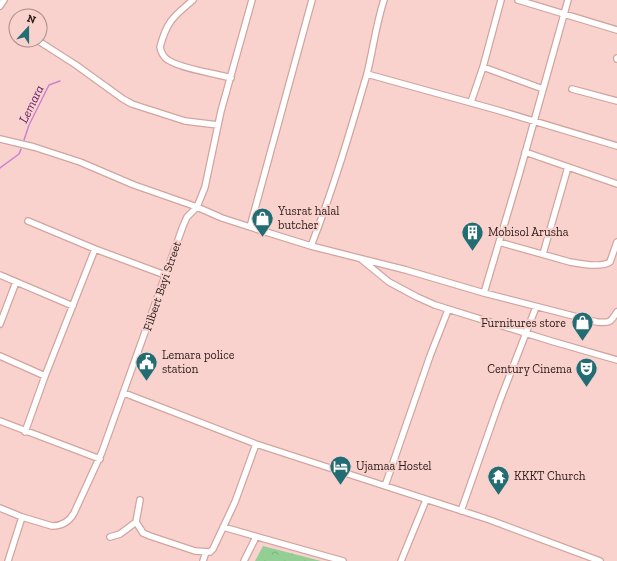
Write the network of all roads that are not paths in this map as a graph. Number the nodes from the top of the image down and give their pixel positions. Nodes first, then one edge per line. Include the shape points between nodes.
1 (4, 0) edge
2 (193, 0) edge
3 (252, 0) edge
4 (312, 0) edge
5 (384, 0) edge
6 (501, 0) edge
7 (518, 0) edge
8 (568, 0) edge
9 (0, 6) edge
10 (564, 14) junction
11 (617, 30) edge
12 (48, 47) edge
13 (483, 68) junction
14 (367, 74) junction
15 (231, 78) junction
16 (543, 89) junction
17 (572, 89) dead end
18 (617, 101) edge
19 (471, 102) junction
20 (534, 122) junction
21 (218, 125) junction
22 (0, 139) edge
23 (617, 146) edge
24 (525, 152) junction
25 (568, 167) junction
26 (617, 184) edge
27 (197, 207) junction
28 (28, 221) dead end
29 (250, 227) junction
30 (499, 242) junction
31 (617, 242) edge
32 (311, 246) junction
33 (95, 248) junction
34 (543, 254) junction
35 (359, 258) junction
36 (0, 275) edge
37 (166, 275) junction
38 (16, 282) junction
39 (484, 293) junction
40 (73, 306) junction
41 (536, 307) junction
42 (448, 310) junction
43 (617, 312) edge
44 (0, 324) edge
45 (526, 333) junction
46 (0, 356) edge
47 (617, 360) edge
48 (45, 376) junction
49 (124, 394) junction
50 (0, 421) edge
51 (25, 432) junction
52 (256, 444) junction
53 (100, 458) junction
54 (385, 486) junction
55 (140, 500) dead end
56 (426, 500) junction
57 (0, 508) edge
58 (461, 511) junction
59 (22, 517) junction
60 (136, 522) junction
61 (223, 527) junction
62 (110, 537) dead end
63 (256, 537) junction
64 (206, 552) junction
65 (8, 561) edge
66 (203, 561) edge
67 (244, 561) edge
68 (343, 561) edge
69 (401, 561) edge
70 (600, 561) edge

1 - 9 street
2 - 15 street via 168,24 160,51 167,59 178,64
3 - 15 street, Filbert Bayi Street
4 - 29 street
5 - 14 street
6 - 13 street
7 - 10 street
8 - 10 street
10 - 11 street
10 - 16 street
12 - 21 street via 132,104 185,121
13 - 16 street
13 - 19 street
14 - 19 street
14 - 32 street
15 - 21 street, Filbert Bayi Street
16 - 20 street
17 - 18 street
19 - 20 street
20 - 23 street
20 - 24 street
21 - 27 street, Filbert Bayi Street via 208,176
22 - 27 street via 34,146
24 - 25 street
24 - 30 street
25 - 26 street
25 - 34 street
27 - 29 street
27 - 37 street, Filbert Bayi Street via 187,217
28 - 33 street
29 - 32 street
30 - 34 street
30 - 39 street
31 - 34 street via 610,262 606,265 580,264
32 - 35 street
33 - 37 street
33 - 40 street
35 - 39 street
35 - 42 street via 389,282
36 - 38 street
37 - 49 street, Filbert Bayi Street
38 - 40 street
38 - 44 street
39 - 41 street
40 - 48 street
41 - 43 street via 603,322 611,321
41 - 45 street
42 - 45 street
42 - 54 street
45 - 47 street
45 - 58 street
46 - 48 street
48 - 51 street
49 - 52 street
49 - 53 street, Filbert Bayi Street
50 - 51 street
51 - 53 street
52 - 54 street
52 - 61 street
53 - 59 street, Filbert Bayi Street via 70,520 52,526
54 - 56 street
55 - 60 street
56 - 58 street
56 - 69 street
57 - 59 street, Filbert Bayi Street
58 - 70 street
59 - 65 street
60 - 62 street via 120,534
60 - 64 street via 143,533 150,536 195,551
61 - 63 street
61 - 64 street via 213,548
63 - 67 street
63 - 68 street
64 - 66 street

